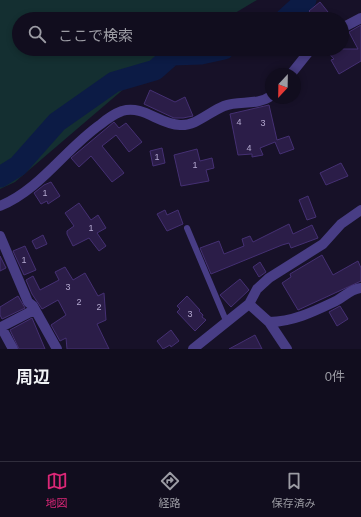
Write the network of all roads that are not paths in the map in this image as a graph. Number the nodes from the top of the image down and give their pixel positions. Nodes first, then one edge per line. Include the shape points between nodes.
1 (361, 18) edge
2 (349, 24) edge
3 (305, 56) edge
4 (296, 68) edge
5 (265, 98) edge
6 (0, 206) edge
7 (361, 210) edge
8 (187, 228) dead end
9 (0, 236) edge
10 (361, 288) edge
11 (249, 304) junction
12 (34, 310) junction
13 (269, 322) junction
14 (227, 323) junction
15 (13, 349) edge
16 (57, 349) edge
17 (193, 349) edge
18 (287, 349) edge

1 - 2 street
3 - 4 street
5 - 6 street via 252,103 225,106 196,122 180,126 134,109 116,114 90,131 27,190 13,201
7 - 11 street via 351,215 323,244 269,278 258,289
8 - 14 lane
9 - 12 street via 28,302
10 - 13 street via 292,320
11 - 13 street
11 - 14 street
12 - 15 street via 1,327
12 - 16 street
13 - 18 street
14 - 17 street

